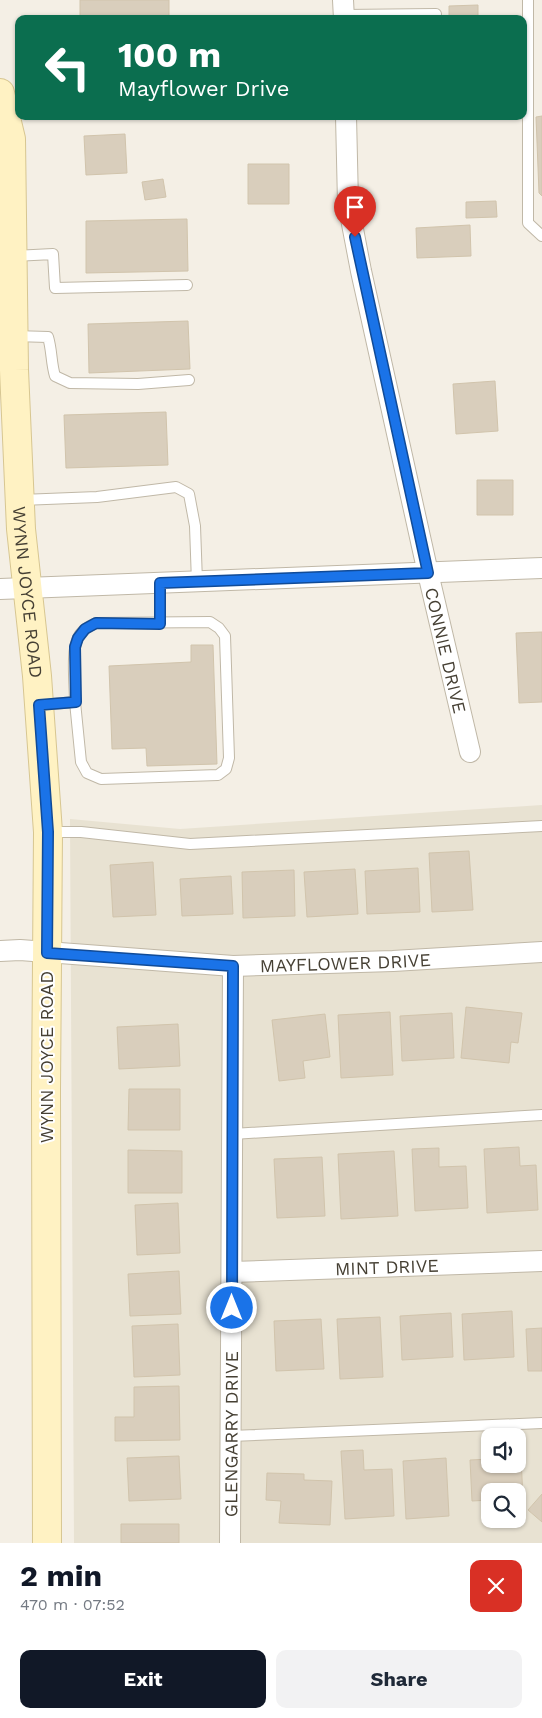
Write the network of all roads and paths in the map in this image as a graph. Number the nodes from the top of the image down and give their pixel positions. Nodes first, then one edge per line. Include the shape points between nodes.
1 (528, 0) edge
2 (344, 11) edge
3 (436, 14) dead end
4 (0, 93) edge
5 (346, 120) edge
6 (6, 228) edge
7 (542, 236) edge
8 (13, 256) junction
9 (187, 285) dead end
10 (14, 336) junction
11 (189, 380) dead end
12 (20, 500) junction
13 (542, 568) edge
14 (428, 573) junction
15 (197, 582) junction
16 (160, 583) junction
17 (28, 588) junction
18 (0, 589) edge
19 (160, 624) junction
20 (76, 702) junction
21 (39, 705) junction
22 (470, 752) dead end
23 (542, 826) edge
24 (48, 832) junction
25 (0, 951) edge
26 (542, 952) edge
27 (47, 953) junction
28 (233, 966) junction
29 (542, 1115) edge
30 (233, 1134) junction
31 (542, 1261) edge
32 (232, 1272) junction
33 (542, 1424) edge
34 (231, 1436) junction
35 (47, 1543) edge
36 (230, 1543) edge

1 - 7 lane via 528,223
2 - 3 lane
4 - 6 main road, WYNN JOYCE ROAD via 11,139
5 - 14 street via 348,203
6 - 8 main road, WYNN JOYCE ROAD
8 - 9 lane via 53,254 55,288
8 - 10 main road, WYNN JOYCE ROAD
10 - 11 lane via 48,337 55,376 70,383 138,384
10 - 12 main road, WYNN JOYCE ROAD
12 - 15 lane via 97,497 176,487 189,494
12 - 17 main road, WYNN JOYCE ROAD
13 - 14 street, CONNIE DRIVE
14 - 15 street
14 - 22 street, CONNIE DRIVE
15 - 16 street
16 - 17 street
16 - 19 lane
17 - 18 street
17 - 21 main road, WYNN JOYCE ROAD
19 - 20 lane via 96,623 85,629 75,647
19 - 20 lane via 210,622 225,636 229,758 226,769 218,775 101,780 87,773 81,762
20 - 21 lane
21 - 24 main road, WYNN JOYCE ROAD
23 - 24 lane via 190,844 81,832
24 - 27 main road, WYNN JOYCE ROAD
25 - 27 street, MAYFLOWER DRIVE
26 - 28 street, MAYFLOWER DRIVE
27 - 28 street, MAYFLOWER DRIVE
27 - 35 main road, WYNN JOYCE ROAD
28 - 30 street, GLENGARRY DRIVE
29 - 30 lane
30 - 32 street, GLENGARRY DRIVE
31 - 32 street, MINT DRIVE
32 - 34 street, GLENGARRY DRIVE
33 - 34 lane
34 - 36 street, GLENGARRY DRIVE

